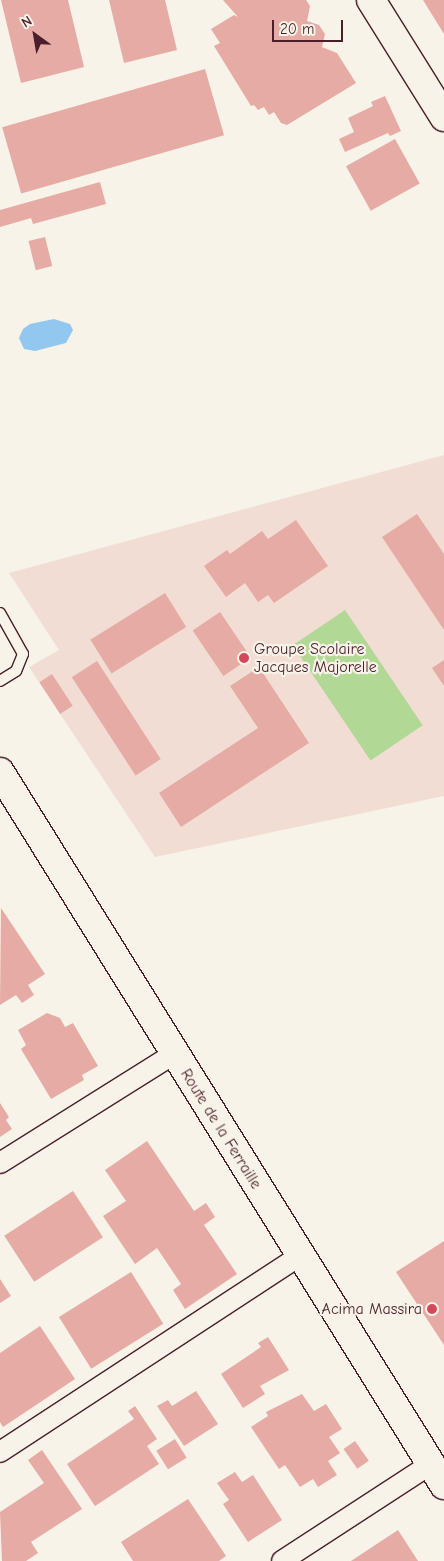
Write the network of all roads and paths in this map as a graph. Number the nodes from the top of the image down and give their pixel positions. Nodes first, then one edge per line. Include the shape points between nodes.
1 (371, 0) edge
2 (444, 117) edge
3 (0, 613) edge
4 (0, 681) edge
5 (0, 772) edge
6 (174, 1054) junction
7 (0, 1163) edge
8 (300, 1256) junction
9 (0, 1452) edge
10 (437, 1475) edge
11 (282, 1561) edge

1 - 2 street
3 - 4 lane via 23,654 16,671
5 - 6 street, Route de la Ferraille
6 - 7 street
6 - 8 street, Route de la Ferraille
8 - 9 street
8 - 10 street, Route de la Ferraille
10 - 11 street

